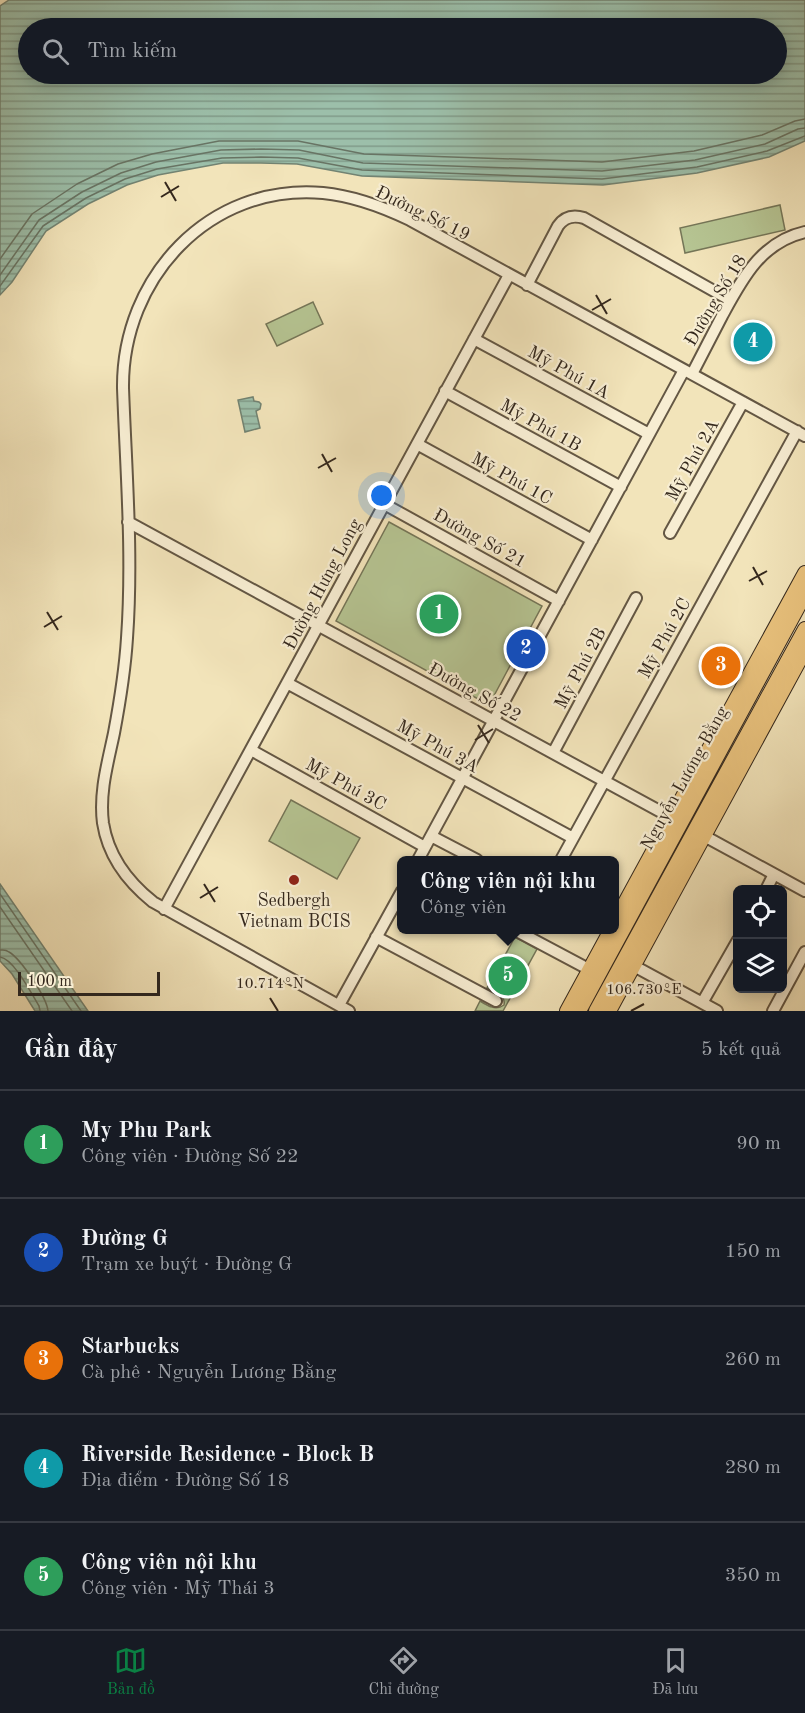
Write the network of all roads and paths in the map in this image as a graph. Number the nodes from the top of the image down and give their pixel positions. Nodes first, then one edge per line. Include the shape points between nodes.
1 (805, 232) edge
2 (509, 275) junction
3 (527, 285) junction
4 (730, 300) junction
5 (474, 339) junction
6 (688, 372) junction
7 (445, 391) junction
8 (743, 402) junction
9 (801, 433) edge
10 (650, 435) junction
11 (417, 444) junction
12 (621, 487) junction
13 (384, 504) junction
14 (128, 522) junction
15 (670, 533) dead end
16 (592, 540) junction
17 (805, 573) edge
18 (805, 594) edge
19 (636, 598) dead end
20 (559, 601) junction
21 (318, 625) junction
22 (805, 629) edge
23 (771, 645) junction
24 (800, 657) edge
25 (287, 683) junction
26 (494, 721) junction
27 (251, 750) junction
28 (553, 753) junction
29 (463, 778) junction
30 (604, 781) junction
31 (676, 820) junction
32 (700, 833) junction
33 (431, 836) junction
34 (573, 838) junction
35 (425, 847) junction
36 (420, 856) edge
37 (468, 856) edge
38 (564, 856) edge
39 (774, 874) junction
40 (768, 885) edge
41 (805, 891) edge
42 (397, 900) edge
43 (164, 909) junction
44 (619, 916) edge
45 (619, 926) edge
46 (525, 934) edge
47 (609, 934) edge
48 (614, 934) edge
49 (376, 937) junction
50 (733, 949) edge
51 (805, 952) edge
52 (634, 966) junction
53 (594, 972) junction
54 (496, 1002) dead end
55 (702, 1003) junction
56 (344, 1008) edge
57 (567, 1011) edge
58 (579, 1011) edge
59 (596, 1011) edge
60 (609, 1011) edge
61 (717, 1011) edge
62 (773, 1011) edge

1 - 4 street, Đường Số 18 via 782,241 756,260
2 - 3 street, Đường Số 19
2 - 5 street, Đường Hưng Long
2 - 14 street, Đường Số 19 via 401,216 333,194 268,197 236,207 205,224 177,247 155,274 129,333 123,373
3 - 4 street via 558,226 574,216
3 - 6 street, Đường Số 19
4 - 6 street, Đường Số 18
5 - 7 street, Đường Hưng Long
5 - 10 street, Mỹ Phú 1A
6 - 8 street, Đường Số 19
6 - 10 street, Đường Số 18
7 - 11 street, Đường Hưng Long
7 - 12 street, Mỹ Phú 1B
8 - 9 street, Đường Số 19
8 - 15 street, Mỹ Phú 2A
9 - 30 street, Mỹ Phú 2C
10 - 12 street, Đường Số 18
11 - 13 street, Đường Hưng Long
11 - 16 street, Mỹ Phú 1C
12 - 16 street, Đường Số 18
13 - 20 street, Đường Số 21
13 - 21 street, Đường Hưng Long
14 - 21 street, Đường Số 22
14 - 43 street, Đường Số 19 via 127,639 102,813 108,841 122,869 143,894
16 - 20 street, Đường Số 18
17 - 23 main road, Nguyễn Lương Bằng
18 - 23 main road, Nguyễn Lương Bằng
19 - 28 street, Mỹ Phú 2B
20 - 26 street, Đường Số 18
21 - 25 street, Đường Hưng Long
21 - 26 street, Đường Số 22
22 - 24 main road, Nguyễn Lương Bằng
23 - 24 street
23 - 31 main road, Nguyễn Lương Bằng
24 - 32 main road, Nguyễn Lương Bằng
25 - 27 street, Đường Hưng Long
25 - 29 street, Mỹ Phú 3A
26 - 28 street, Đường Số 22
26 - 29 street, Đường Số 18
27 - 35 street, Mỹ Phú 3C
27 - 43 street, Đường Hưng Long
28 - 30 street, Đường Số 22
29 - 33 street, Đường Số 18
29 - 34 street, Mỹ Phú 3A
30 - 31 street, Đường Số 22
30 - 34 street, Mỹ Phú 2C
31 - 32 street, Đường Số 22
31 - 44 main road, Nguyễn Lương Bằng
31 - 45 main road, Nguyễn Lương Bằng
32 - 39 street, Đường Số 22
32 - 52 main road, Nguyễn Lương Bằng
32 - 59 main road, Nguyễn Lương Bằng
33 - 35 street, Đường Số 18
33 - 37 street
34 - 38 street, Mỹ Phú 2C
35 - 36 street, Đường Số 18
39 - 40 street
39 - 41 street, Đường Số 22
42 - 49 street
43 - 56 street, Đường Số 19
46 - 53 street
47 - 53 main road, Nguyễn Lương Bằng
48 - 53 main road, Nguyễn Lương Bằng
49 - 54 street
49 - 56 street
50 - 55 street
51 - 62 street
52 - 55 street
52 - 60 main road, Nguyễn Lương Bằng
53 - 57 main road, Nguyễn Lương Bằng
53 - 58 main road, Nguyễn Lương Bằng
55 - 61 street

